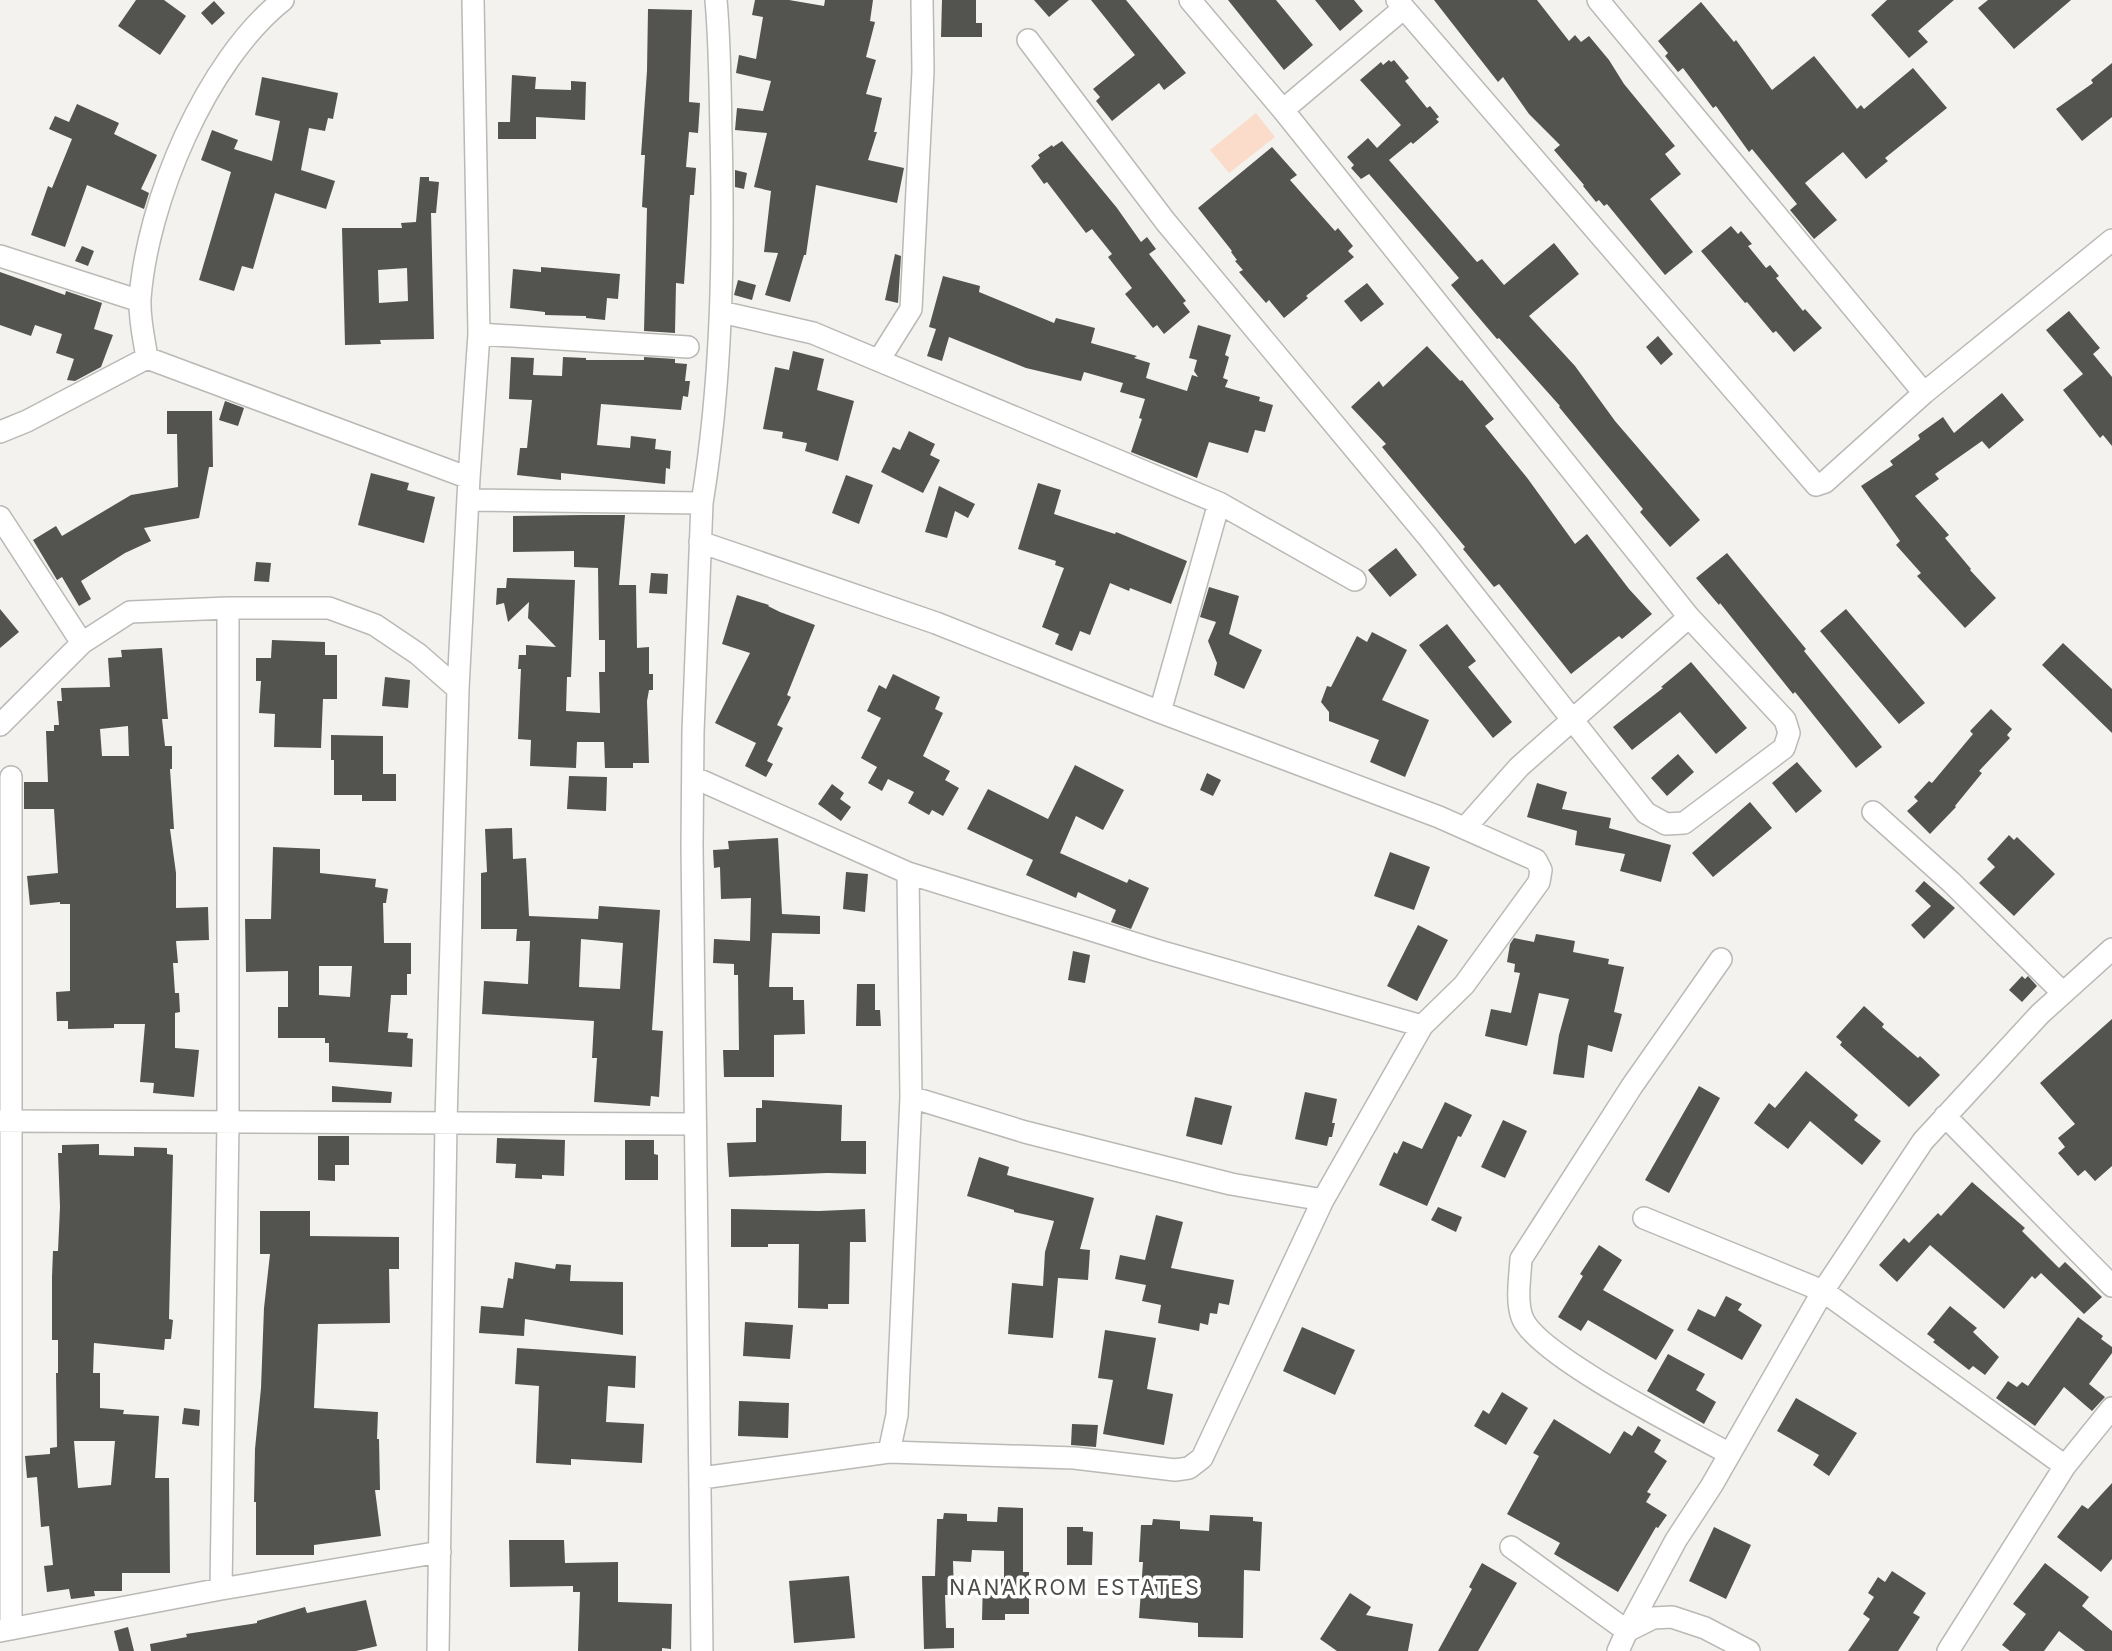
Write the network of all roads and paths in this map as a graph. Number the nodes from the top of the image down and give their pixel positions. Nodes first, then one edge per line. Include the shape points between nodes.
1 (283, 0) edge
2 (473, 0) edge
3 (716, 0) edge
4 (922, 0) edge
5 (1190, 0) edge
6 (1598, 0) edge
7 (1401, 4) edge
8 (1028, 40) dead end
9 (1283, 110) junction
10 (2112, 240) edge
11 (0, 256) edge
12 (140, 301) junction
13 (721, 312) junction
14 (480, 334) junction
15 (688, 346) dead end
16 (147, 358) junction
17 (879, 360) junction
18 (1924, 393) junction
19 (0, 432) edge
20 (469, 478) junction
21 (469, 500) junction
22 (702, 503) junction
23 (1219, 503) junction
24 (0, 517) edge
25 (700, 542) junction
26 (1355, 580) dead end
27 (228, 608) junction
28 (1689, 617) junction
29 (82, 643) junction
30 (458, 689) junction
31 (1160, 712) junction
32 (1573, 721) junction
33 (0, 725) edge
34 (693, 777) junction
35 (11, 778) dead end
36 (1873, 812) dead end
37 (1465, 828) junction
38 (908, 873) junction
39 (2112, 949) edge
40 (1721, 959) dead end
41 (2063, 993) junction
42 (1422, 1026) junction
43 (911, 1097) junction
44 (1945, 1116) junction
45 (5, 1121) edge
46 (446, 1122) junction
47 (228, 1123) junction
48 (694, 1124) junction
49 (1323, 1200) junction
50 (1644, 1218) dead end
51 (2112, 1286) edge
52 (1823, 1290) junction
53 (2112, 1408) edge
54 (890, 1452) junction
55 (1730, 1454) junction
56 (2065, 1466) junction
57 (702, 1478) junction
58 (1511, 1547) dead end
59 (440, 1552) junction
60 (221, 1589) junction
61 (6, 1630) edge
62 (1627, 1631) junction
63 (438, 1651) edge
64 (702, 1651) edge
65 (1618, 1651) edge
66 (1749, 1651) edge
67 (1948, 1651) edge

1 - 12 street via 238,45 183,141 156,211
2 - 14 street
3 - 13 street via 723,206
4 - 17 street via 923,71 911,309
5 - 9 street
6 - 18 street
7 - 9 street
7 - 18 street via 1816,485 1825,482
8 - 32 street via 1165,221 1428,537
9 - 28 street
10 - 18 street
11 - 12 street
12 - 16 street
13 - 17 street via 813,333
13 - 22 street
14 - 15 street
14 - 20 street
16 - 19 street
16 - 20 street
17 - 23 street
20 - 21 street
21 - 22 street
21 - 30 street
22 - 25 street
23 - 26 street
23 - 31 street
24 - 29 street
25 - 31 street via 936,623
25 - 34 street
27 - 29 street via 130,612
27 - 30 street via 329,608 375,625
27 - 47 street
28 - 32 street
28 - 32 street via 1785,720 1789,733 1783,748 1684,823 1666,824 1646,813
29 - 33 street
30 - 46 street
31 - 37 street
32 - 37 street via 1520,767
34 - 38 street
34 - 48 street
35 - 45 street
36 - 41 street
37 - 42 street via 1536,860 1541,870 1539,882 1464,985
38 - 42 street
38 - 43 street
39 - 41 street
40 - 55 street via 1632,1086 1521,1259 1520,1293 1521,1316 1528,1329 1552,1351
41 - 44 street
42 - 49 street
43 - 49 street via 1025,1132 1231,1184
43 - 54 street via 897,1415
44 - 51 street
44 - 52 street via 1923,1141
45 - 47 street
45 - 61 street
46 - 47 street
46 - 48 street
46 - 59 street
47 - 60 street
48 - 57 street
49 - 54 street via 1196,1465 1175,1470 1074,1458
50 - 52 street
52 - 55 street
52 - 56 street
53 - 56 street
54 - 57 street
55 - 62 street
56 - 67 street
57 - 64 street
58 - 62 street
59 - 60 street
59 - 63 street
60 - 61 street
62 - 65 street
62 - 66 street via 1653,1618 1672,1617

